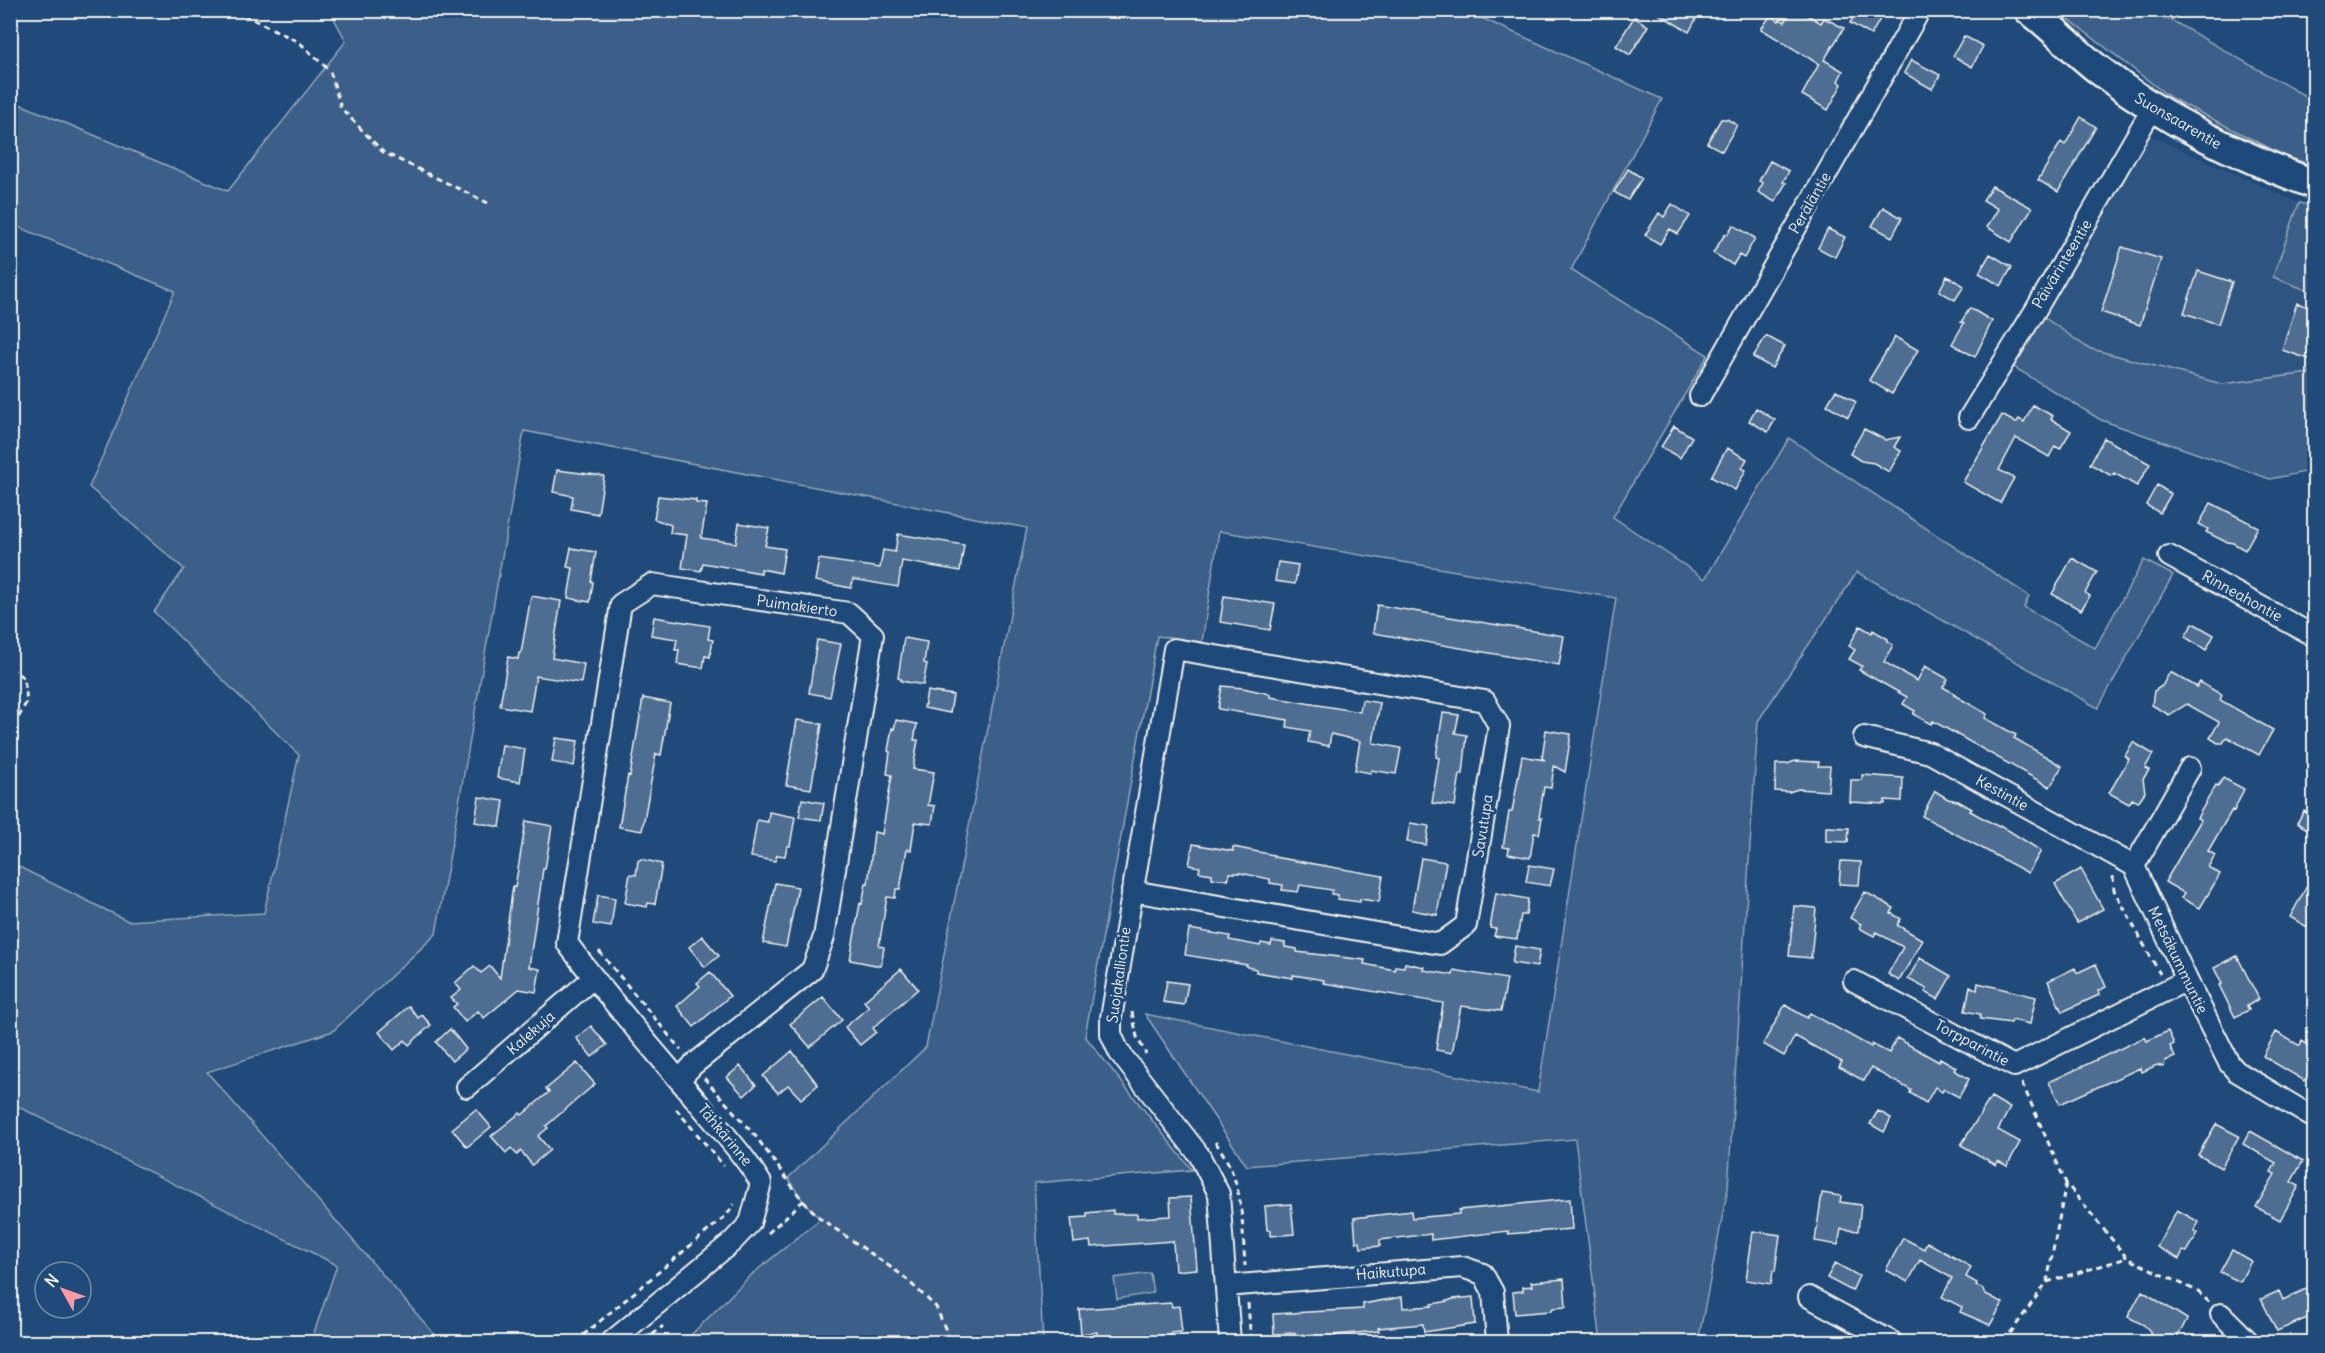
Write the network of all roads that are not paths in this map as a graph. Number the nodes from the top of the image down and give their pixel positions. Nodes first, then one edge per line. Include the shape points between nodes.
1 (1920, 10) edge
2 (2035, 12) edge
3 (2152, 109) junction
4 (2314, 184) edge
5 (1700, 396) dead end
6 (1969, 418) dead end
7 (2169, 556) dead end
8 (2314, 636) edge
9 (1174, 649) joint
10 (1864, 737) dead end
11 (2190, 768) dead end
12 (2134, 866) junction
13 (1132, 891) junction
14 (567, 943) joint
15 (593, 978) junction
16 (2187, 980) junction
17 (1854, 981) dead end
18 (679, 1080) junction
19 (467, 1087) dead end
20 (2314, 1118) edge
21 (1226, 1286) junction
22 (1809, 1297) dead end
23 (2221, 1314) road end
24 (611, 1342) edge
25 (1230, 1342) edge
26 (1497, 1342) edge
27 (1892, 1342) edge
28 (2250, 1342) edge

1 - 5 street, Peräläntie
2 - 3 street, Suonsaarentie via 2098,69
3 - 4 street, Suonsaarentie via 2230,151
3 - 6 street, Päivärinteentie
7 - 8 street, Rinneahontie
9 - 13 street, Suojakalliontie
9 - 13 street, Savutupa via 1485,701 1499,726 1466,925 1440,944
10 - 12 street, Kestintie via 1930,753
11 - 12 street
12 - 16 street, Metsäkummuntie
13 - 21 street, Suojakalliontie via 1111,1034 1119,1052 1211,1176 1219,1194
14 - 15 street, Tähkärinne
14 - 18 street, Puimakierto via 621,604 652,584 849,613 873,635 824,937 812,970
15 - 18 street, Tähkärinne
15 - 19 street, Kalekuja
16 - 17 street, Torpparintie via 2014,1066
16 - 20 street, Metsäkummuntie via 2236,1071
18 - 24 street, Tähkärinne via 761,1183 750,1223
21 - 25 street, Suojakalliontie
21 - 26 street, Haikutupa via 1462,1267 1484,1274 1493,1292
22 - 27 street
23 - 28 street

